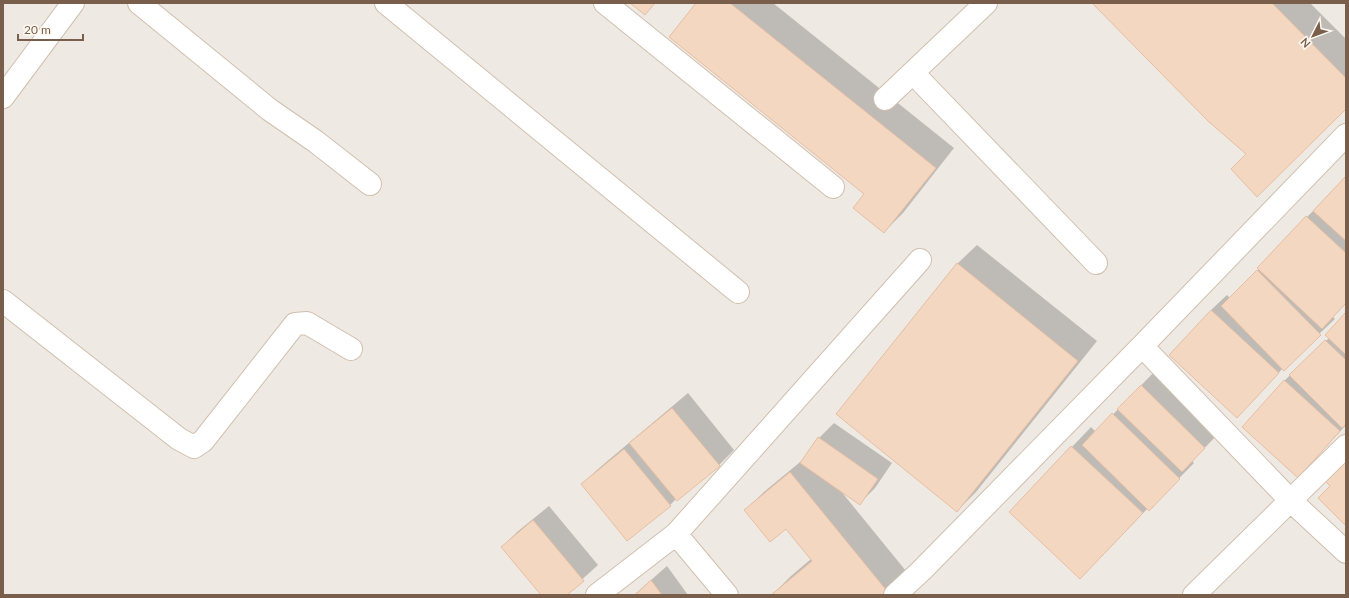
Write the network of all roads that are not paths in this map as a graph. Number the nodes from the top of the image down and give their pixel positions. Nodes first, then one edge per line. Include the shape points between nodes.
1 (73, 3) edge
2 (139, 3) edge
3 (386, 3) edge
4 (605, 3) edge
5 (986, 3) edge
6 (913, 73) junction
7 (3, 97) edge
8 (885, 99) dead end
9 (1346, 135) edge
10 (370, 184) dead end
11 (833, 187) dead end
12 (920, 260) dead end
13 (1096, 263) dead end
14 (738, 292) dead end
15 (3, 301) edge
16 (1142, 346) junction
17 (351, 349) dead end
18 (1346, 446) edge
19 (1291, 501) junction
20 (676, 534) junction
21 (1346, 552) edge
22 (597, 595) edge
23 (727, 595) edge
24 (895, 595) edge
25 (1194, 595) edge

1 - 7 street
2 - 10 street via 270,110
3 - 14 street
4 - 11 street
5 - 6 street
6 - 8 street
6 - 13 street
9 - 16 street
12 - 20 street
15 - 17 street via 178,439 194,447 203,441 295,324 307,323
16 - 19 street
16 - 24 street
18 - 19 street
19 - 21 street
19 - 25 street
20 - 22 street
20 - 23 street

